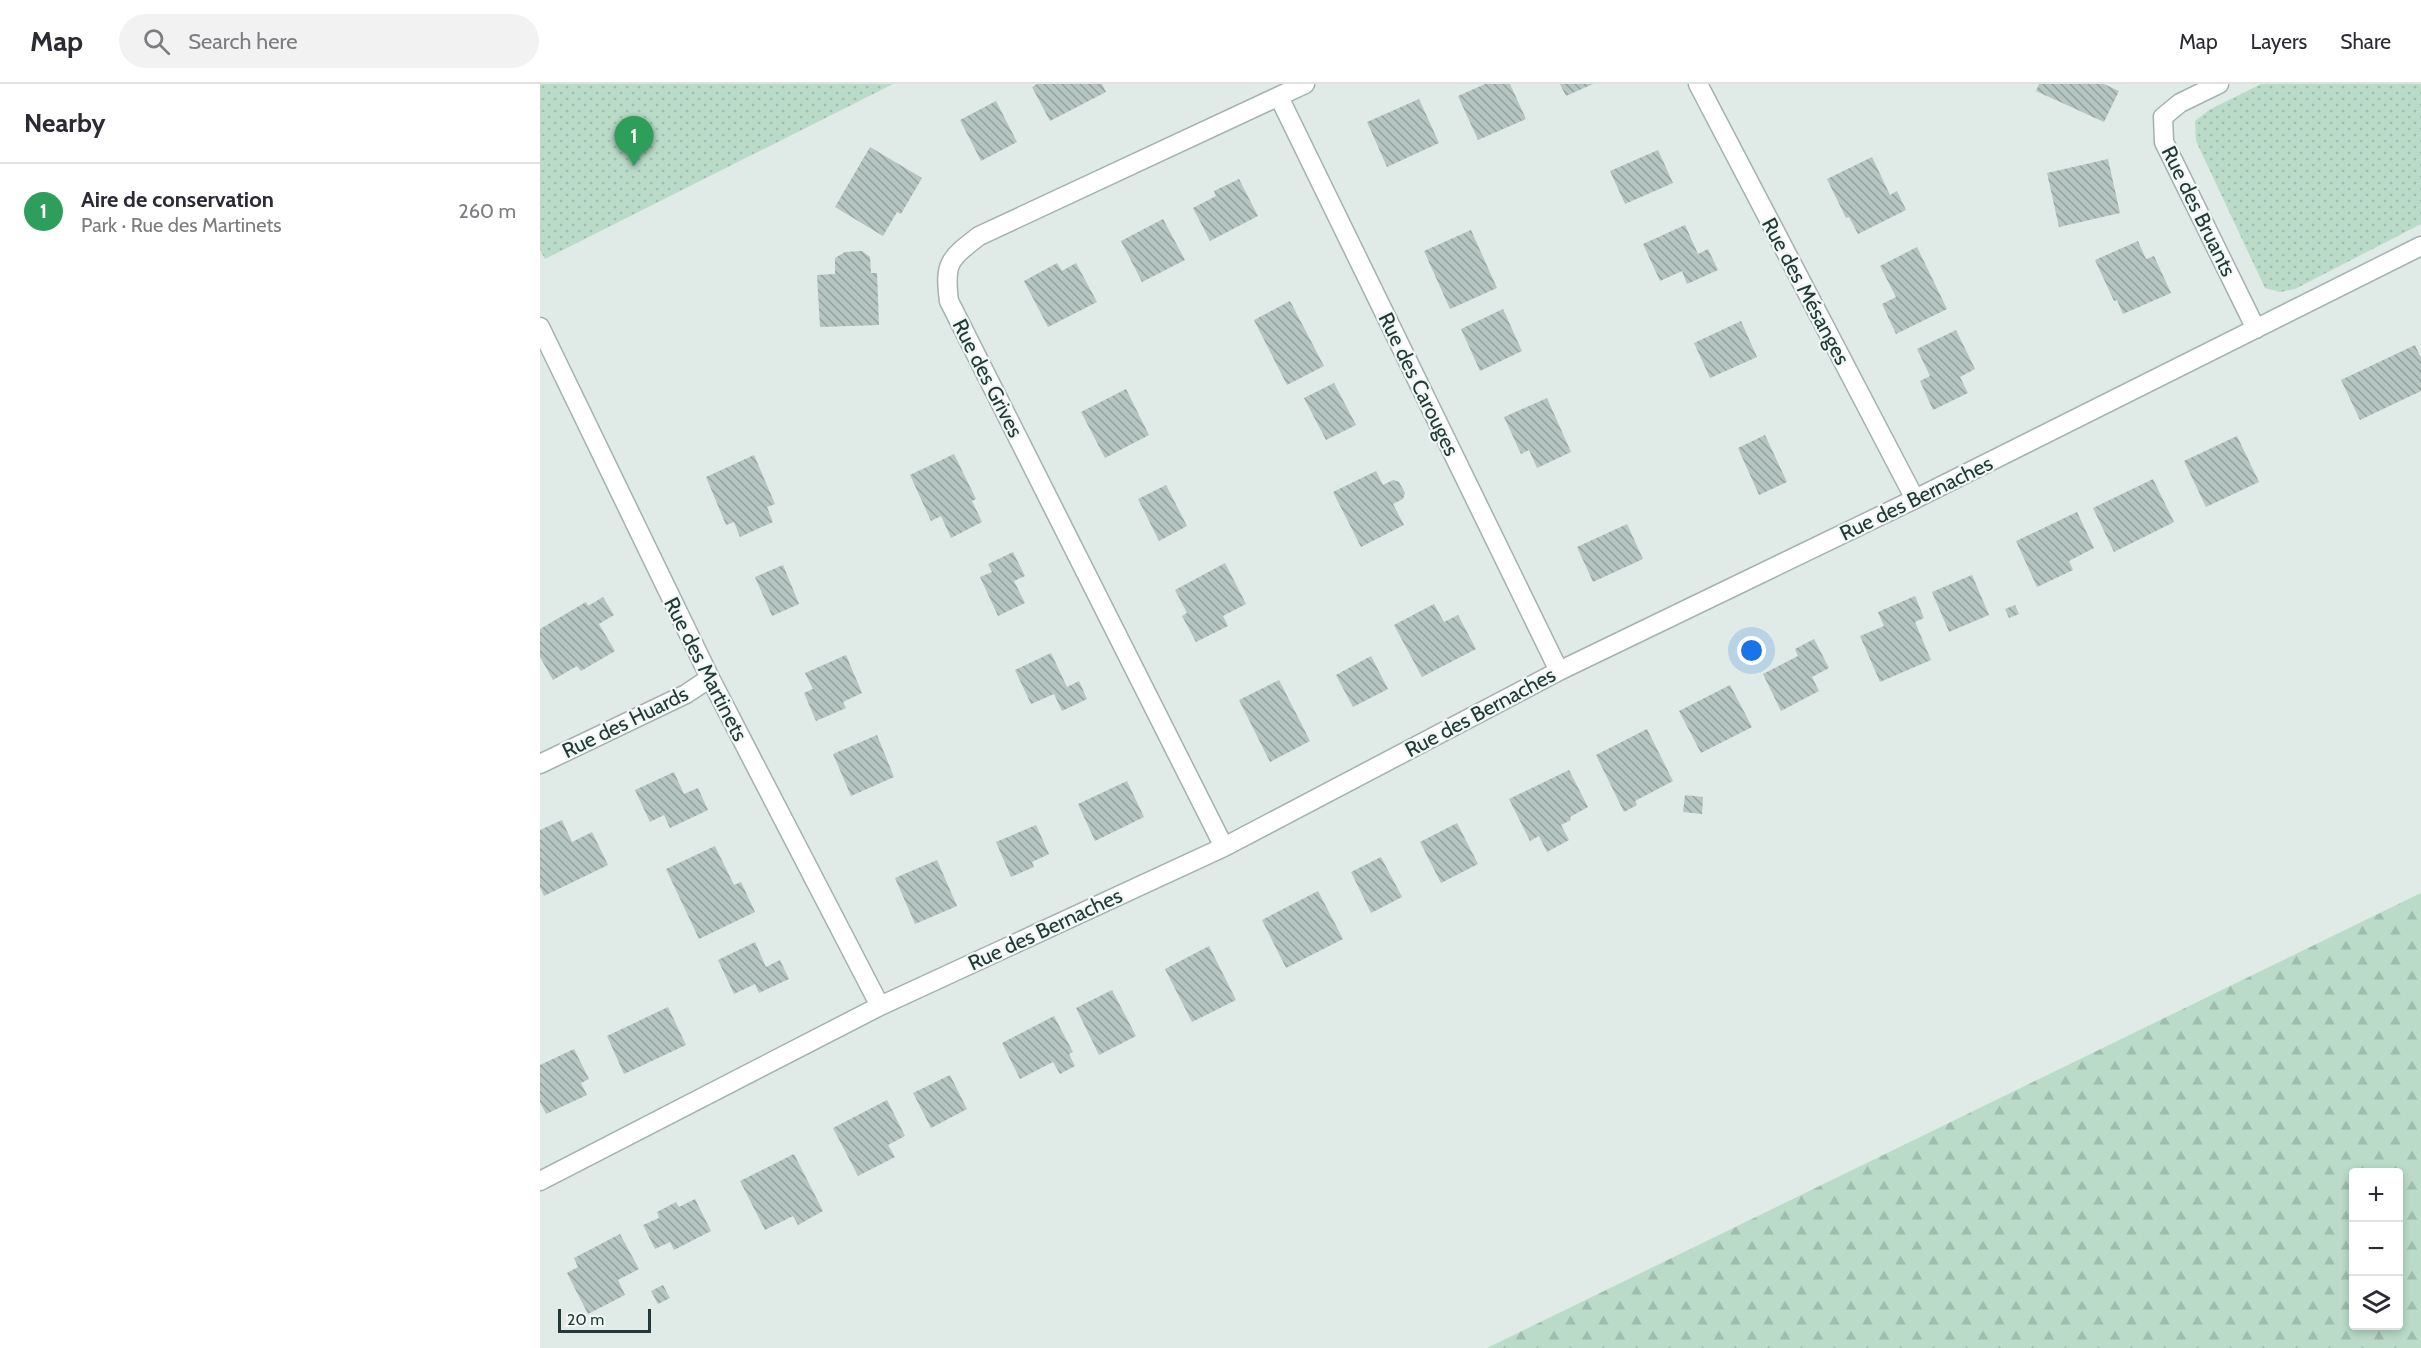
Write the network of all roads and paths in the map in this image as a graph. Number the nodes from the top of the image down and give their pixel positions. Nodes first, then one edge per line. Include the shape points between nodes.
1 (1305, 84) edge
2 (1698, 84) edge
3 (2219, 84) edge
4 (1279, 97) junction
5 (2421, 246) edge
6 (540, 327) edge
7 (2256, 329) junction
8 (1915, 499) junction
9 (1559, 671) junction
10 (710, 678) junction
11 (540, 764) edge
12 (1224, 847) junction
13 (880, 1006) junction
14 (540, 1181) edge

1 - 4 street, Rue des Grives
2 - 8 street, Rue des Mésanges
3 - 7 street, Rue des Bruants via 2180,103 2163,117 2164,142
4 - 9 street, Rue des Carouges
4 - 12 street, Rue des Grives via 979,236 958,252 946,273 949,301
5 - 7 street, Rue des Bernaches
6 - 10 street, Rue des Martinets
7 - 8 street, Rue des Bernaches
8 - 9 street, Rue des Bernaches
9 - 12 street, Rue des Bernaches
10 - 11 street, Rue des Huards via 686,694
10 - 13 street, Rue des Martinets
12 - 13 street, Rue des Bernaches
13 - 14 street, Rue des Bernaches

